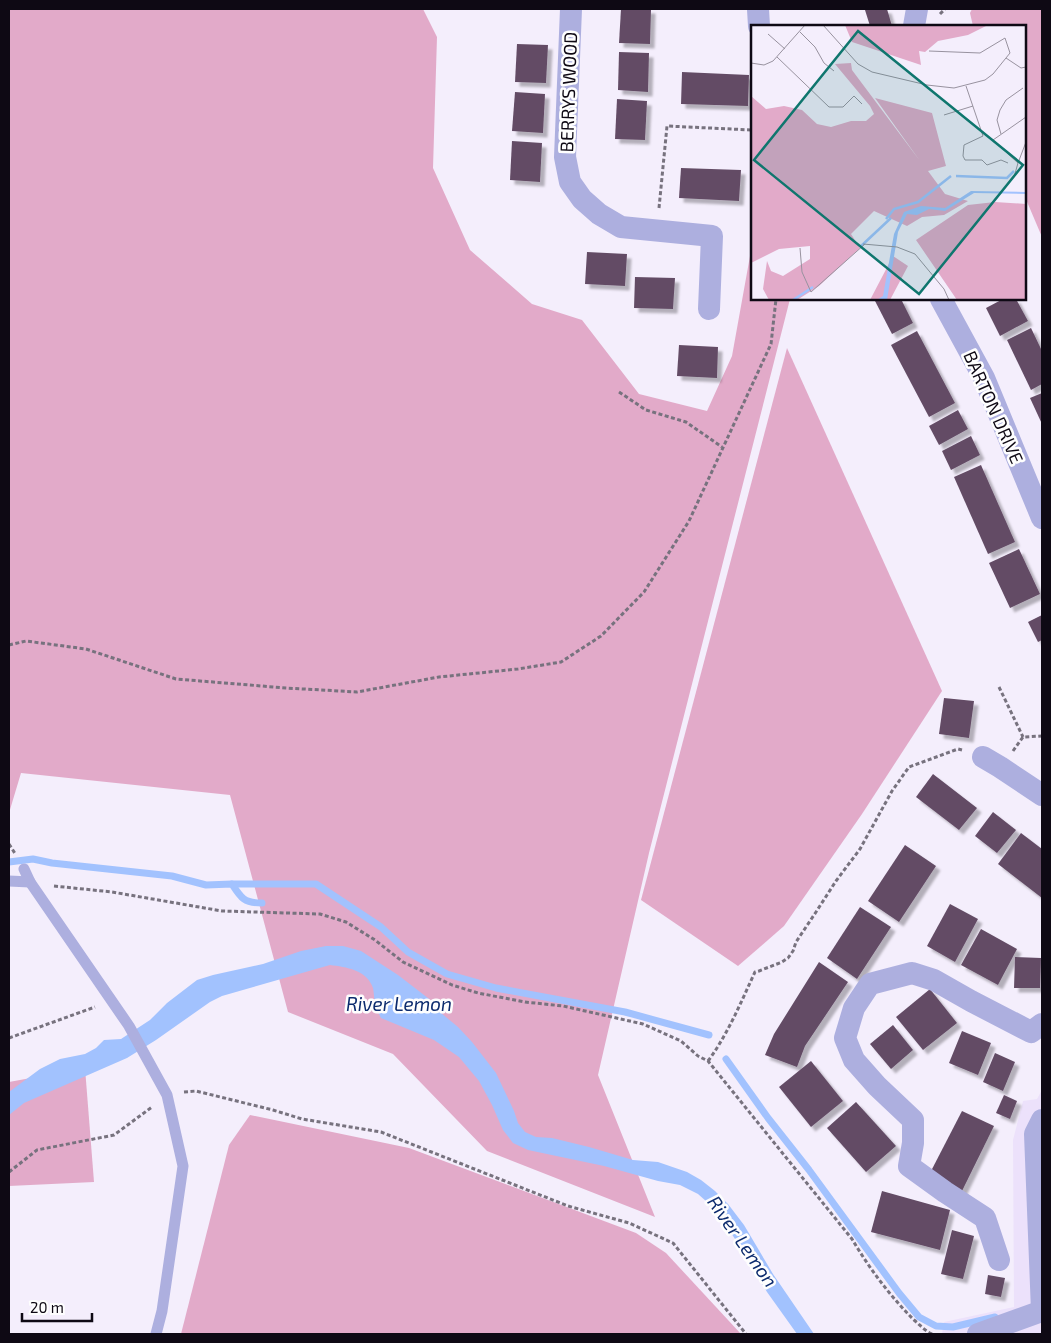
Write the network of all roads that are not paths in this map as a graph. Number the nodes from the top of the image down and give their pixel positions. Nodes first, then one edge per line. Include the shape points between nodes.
1 (571, 9) edge
2 (758, 9) edge
3 (917, 9) edge
4 (759, 25) edge
5 (914, 25) edge
6 (942, 300) edge
7 (709, 309) dead end
8 (1042, 518) edge
9 (992, 762) road end
10 (1042, 795) edge
11 (24, 869) dead end
12 (9, 881) edge
13 (30, 882) junction
14 (1042, 1024) edge
15 (1042, 1120) edge
16 (999, 1260) dead end
17 (156, 1334) edge
18 (978, 1334) edge

1 - 7 street, BERRYS WOOD via 565,157 570,182 582,199 599,214 621,226 712,236
2 - 4 street
3 - 5 street
6 - 8 street, BARTON DRIVE via 984,378
9 - 10 street
11 - 13 lane
12 - 13 lane
13 - 17 lane via 129,1026 167,1095 183,1166
14 - 16 street via 1032,1032 934,980 912,974 870,984 854,1008 845,1038 854,1060 912,1120 914,1143 909,1166 985,1218
15 - 18 street via 1035,1134 1042,1311

